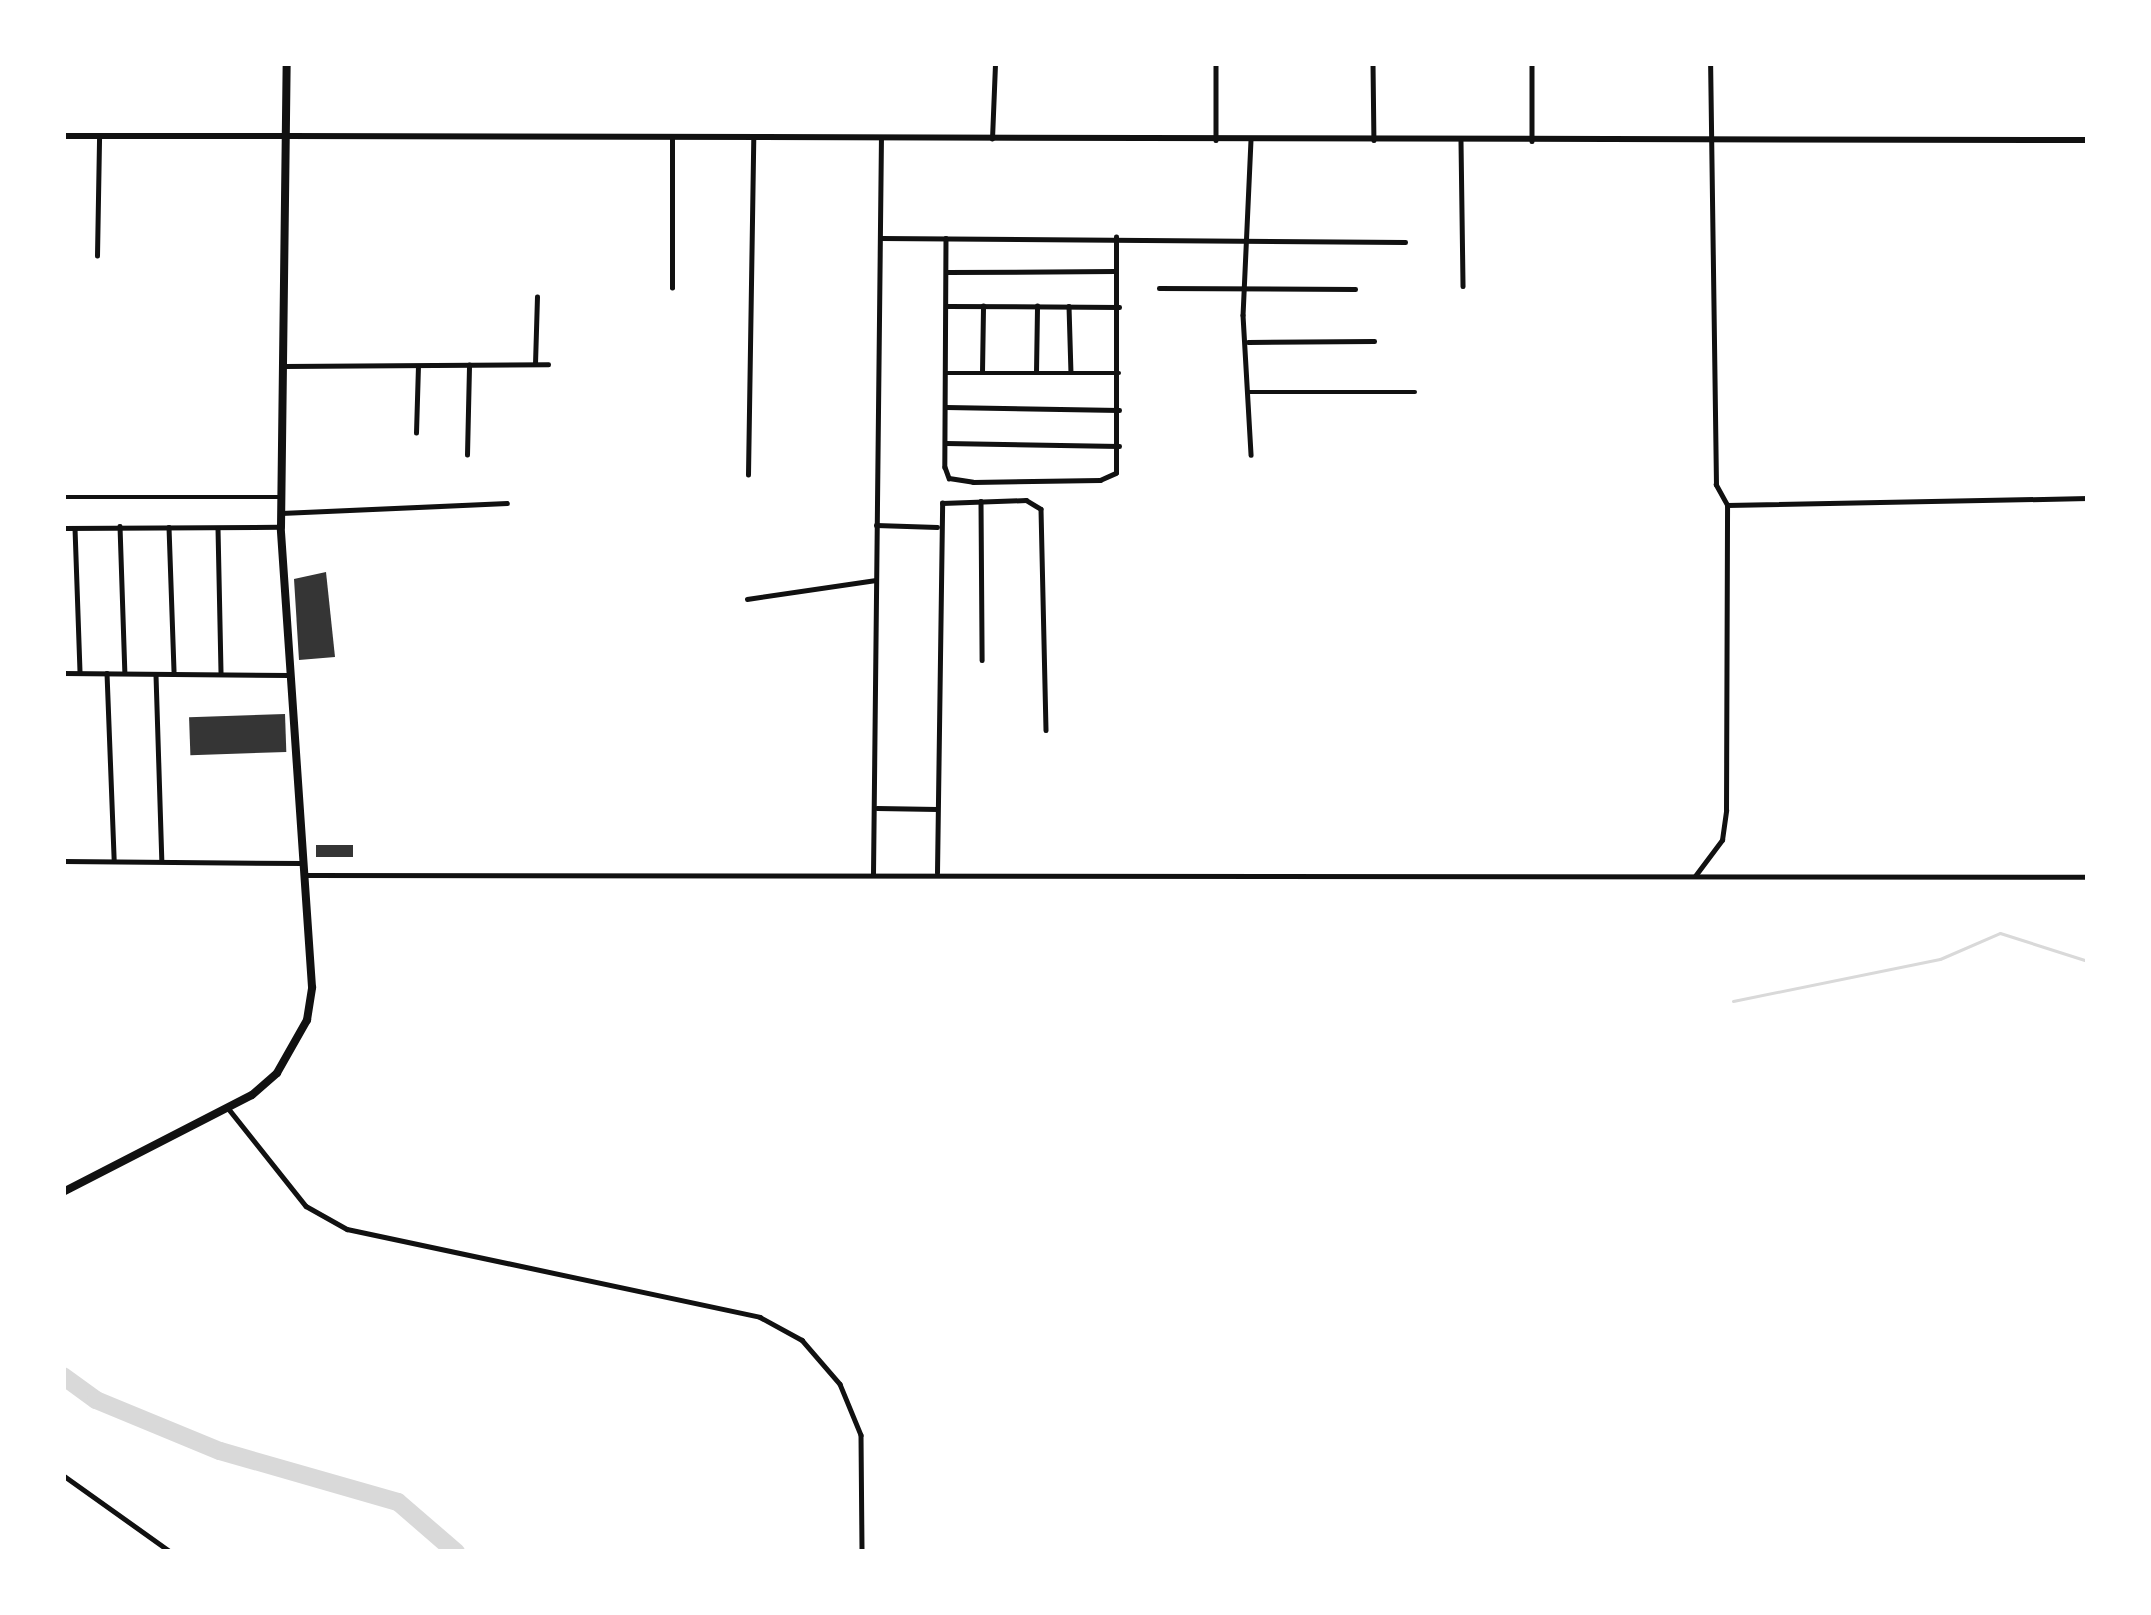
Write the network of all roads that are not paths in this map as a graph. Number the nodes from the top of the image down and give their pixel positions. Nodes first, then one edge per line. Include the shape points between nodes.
1 (286, 63) edge
2 (994, 63) edge
3 (1216, 63) edge
4 (1373, 63) edge
5 (1532, 63) edge
6 (1710, 63) edge
7 (63, 136) edge
8 (99, 136) junction
9 (286, 136) junction
10 (672, 138) junction
11 (753, 138) junction
12 (881, 139) junction
13 (992, 139) junction
14 (1216, 140) junction
15 (1251, 140) junction
16 (1374, 140) junction
17 (2088, 140) edge
18 (1461, 141) junction
19 (1532, 141) junction
20 (1711, 142) junction
21 (1116, 237) junction
22 (881, 238) junction
23 (946, 238) junction
24 (1247, 241) junction
25 (1405, 242) dead end
26 (97, 256) dead end
27 (1118, 271) junction
28 (947, 272) junction
29 (1463, 286) dead end
30 (671, 288) dead end
31 (1159, 288) dead end
32 (1244, 289) junction
33 (1354, 289) dead end
34 (537, 297) dead end
35 (983, 305) junction
36 (947, 306) junction
37 (1037, 306) junction
38 (1069, 306) junction
39 (1119, 307) junction
40 (1374, 341) dead end
41 (1245, 342) junction
42 (469, 364) junction
43 (535, 364) junction
44 (548, 364) dead end
45 (283, 365) junction
46 (418, 365) junction
47 (982, 372) junction
48 (946, 373) junction
49 (1036, 373) junction
50 (1071, 373) junction
51 (1119, 373) junction
52 (1250, 392) junction
53 (1415, 392) dead end
54 (946, 407) junction
55 (1119, 410) junction
56 (416, 433) dead end
57 (946, 443) junction
58 (1119, 446) junction
59 (467, 455) dead end
60 (1251, 455) dead end
61 (748, 475) dead end
62 (63, 497) edge
63 (281, 497) junction
64 (2088, 498) edge
65 (981, 501) junction
66 (508, 503) dead end
67 (1727, 505) junction
68 (281, 513) junction
69 (876, 525) junction
70 (120, 526) junction
71 (63, 527) edge
72 (75, 527) junction
73 (169, 527) junction
74 (281, 527) junction
75 (937, 527) junction
76 (218, 528) junction
77 (876, 580) junction
78 (747, 599) dead end
79 (982, 660) dead end
80 (63, 673) edge
81 (80, 673) junction
82 (106, 673) junction
83 (125, 674) junction
84 (174, 674) junction
85 (221, 674) junction
86 (156, 675) junction
87 (290, 675) junction
88 (1046, 730) dead end
89 (877, 808) junction
90 (938, 809) junction
91 (63, 861) edge
92 (162, 861) junction
93 (114, 862) junction
94 (304, 863) junction
95 (937, 873) junction
96 (873, 874) junction
97 (304, 875) junction
98 (1695, 876) junction
99 (2088, 877) edge
100 (228, 1108) junction
101 (63, 1192) edge
102 (63, 1475) edge
103 (171, 1552) edge
104 (862, 1552) edge

1 - 9 main road
2 - 13 street
3 - 14 street
4 - 16 street
5 - 19 street
6 - 20 street
7 - 8 main road
8 - 9 main road
8 - 26 street
9 - 10 main road
9 - 45 main road
10 - 11 main road
10 - 30 street
11 - 12 main road
11 - 61 street
12 - 13 main road
12 - 22 street
13 - 14 main road
14 - 15 main road
15 - 16 main road
15 - 24 street
16 - 18 main road
17 - 20 main road
18 - 19 main road
18 - 29 street
19 - 20 main road
20 - 67 street via 1716,485
21 - 23 street
21 - 24 street
21 - 27 street
22 - 23 street
22 - 69 street
23 - 28 street
24 - 25 street
24 - 32 street
27 - 28 street
27 - 39 street
28 - 36 street
31 - 32 street
32 - 33 street
32 - 41 street
34 - 43 street
35 - 36 street
35 - 37 street
35 - 47 street
36 - 48 street
37 - 38 street
37 - 49 street
38 - 39 street
38 - 50 street
39 - 51 street
40 - 41 street
41 - 52 street
42 - 43 street
42 - 46 street
42 - 59 street
43 - 44 street
45 - 46 street
45 - 63 main road
46 - 56 street
47 - 48 street
47 - 49 street
48 - 54 street
49 - 50 street
50 - 51 street
51 - 55 street
52 - 53 street
52 - 60 street
54 - 55 street
54 - 57 street
55 - 58 street
57 - 58 street
57 - 58 street via 949,478 973,482 1107,480
62 - 63 street
63 - 68 main road
64 - 67 street
65 - 75 street via 942,503
65 - 79 street
65 - 88 street via 1026,500 1041,509
66 - 68 street
67 - 98 street via 1726,810 1722,840
68 - 74 main road
69 - 75 street
69 - 77 street
70 - 72 street
70 - 73 street
70 - 83 street
71 - 72 street
72 - 81 street
73 - 76 street
73 - 84 street
74 - 76 street
74 - 87 main road
75 - 90 street
76 - 85 street
77 - 78 street
77 - 89 street
80 - 81 street
81 - 82 street
82 - 83 street
82 - 93 street
83 - 86 street
84 - 85 street
84 - 86 street
85 - 87 street
86 - 92 street
87 - 94 main road
89 - 90 street
89 - 96 street
90 - 95 street
91 - 93 street
92 - 93 street
92 - 94 street
94 - 97 main road
95 - 96 street
95 - 98 street
96 - 97 street
97 - 100 main road via 307,1020 277,1072
98 - 99 street
100 - 101 main road
100 - 104 street via 306,1206 347,1229 760,1317 802,1340 840,1384 861,1435
102 - 103 street

